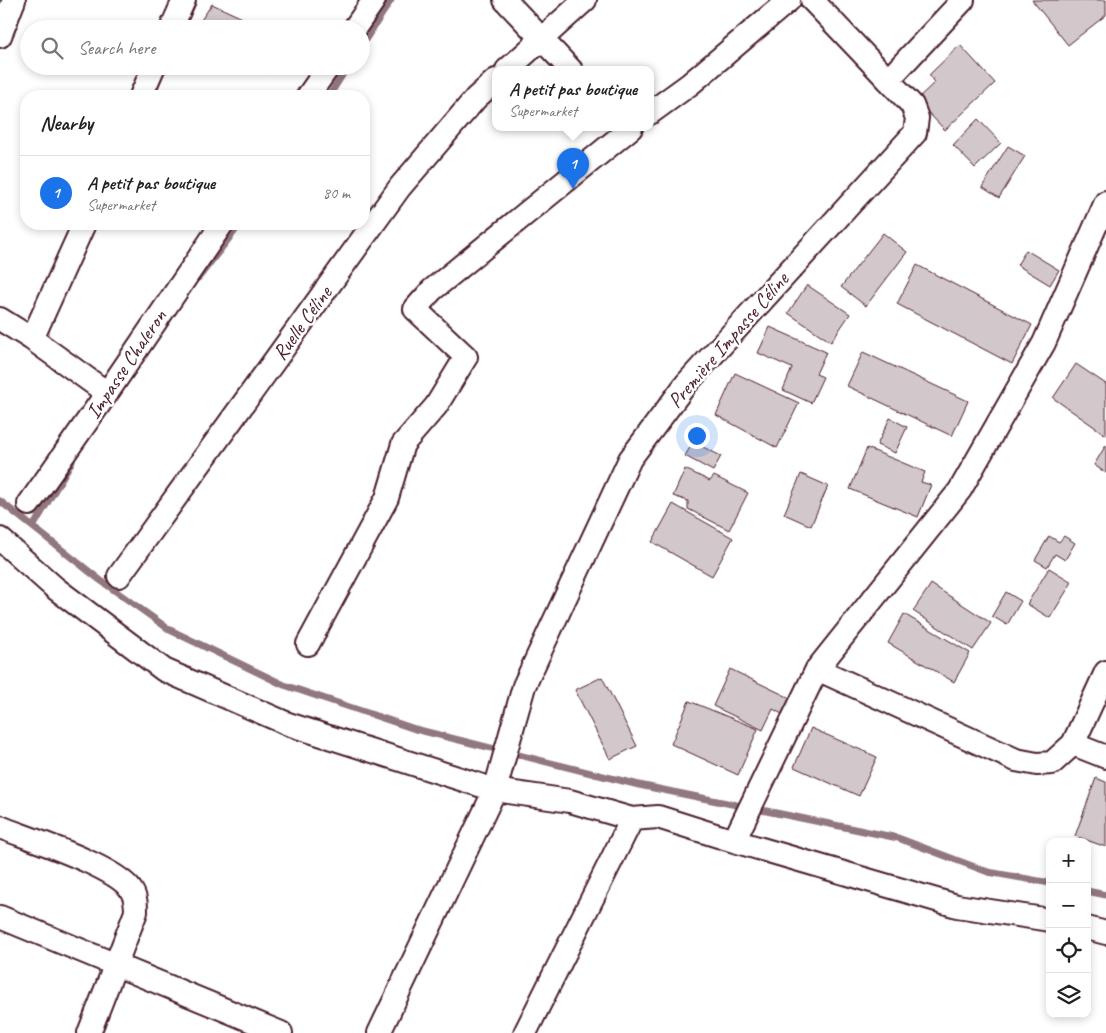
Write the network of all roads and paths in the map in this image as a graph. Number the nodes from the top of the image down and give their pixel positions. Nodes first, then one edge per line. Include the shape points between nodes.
1 (14, 0) edge
2 (184, 0) edge
3 (374, 0) edge
4 (505, 0) edge
5 (585, 0) edge
6 (789, 0) edge
7 (812, 0) edge
8 (963, 0) edge
9 (175, 20) edge
10 (360, 20) edge
11 (0, 36) edge
12 (542, 38) junction
13 (511, 66) edge
14 (567, 66) edge
15 (150, 75) edge
16 (323, 75) edge
17 (888, 80) junction
18 (492, 84) edge
19 (144, 90) edge
20 (312, 90) edge
21 (654, 110) edge
22 (625, 131) edge
23 (1106, 202) edge
24 (370, 229) edge
25 (81, 230) edge
26 (218, 230) edge
27 (369, 230) edge
28 (0, 319) edge
29 (32, 339) junction
30 (107, 393) junction
31 (29, 504) dead end
32 (0, 539) edge
33 (119, 576) dead end
34 (308, 644) dead end
35 (817, 669) junction
36 (1106, 672) edge
37 (1073, 744) junction
38 (1106, 757) edge
39 (498, 780) junction
40 (632, 819) junction
41 (0, 827) edge
42 (734, 841) junction
43 (0, 917) edge
44 (1046, 919) edge
45 (1091, 929) edge
46 (1106, 933) edge
47 (116, 965) junction
48 (89, 1033) edge
49 (281, 1033) edge
50 (380, 1033) edge
51 (525, 1033) edge

1 - 11 street
2 - 9 street
3 - 10 street
4 - 12 street
5 - 12 street
6 - 21 street via 690,84
7 - 17 street, Première Impasse Céline
8 - 17 street
12 - 13 street
12 - 14 street
15 - 19 street
16 - 20 street
17 - 39 street, Première Impasse Céline via 912,105 917,118 915,134 686,384 630,459 524,686
18 - 24 street, Ruelle Céline via 400,187
22 - 34 street via 432,290 415,309 466,357 436,406 403,444 386,498
23 - 35 street via 1044,343 960,490
25 - 29 street
26 - 30 street, Impasse Chaleron
27 - 33 street, Ruelle Céline
28 - 29 street
29 - 30 street
30 - 31 street, Impasse Chaleron
32 - 39 street via 55,588 164,670 288,724
35 - 37 street via 1016,760 1052,763
35 - 42 street
36 - 37 street
37 - 38 street
39 - 40 street
39 - 50 street, Première Impasse Céline
40 - 42 street via 658,817
40 - 51 street
41 - 47 street via 100,867 120,878 131,890 136,900 136,912
42 - 44 street via 957,906
43 - 47 street
45 - 46 street
47 - 48 street
47 - 49 street

